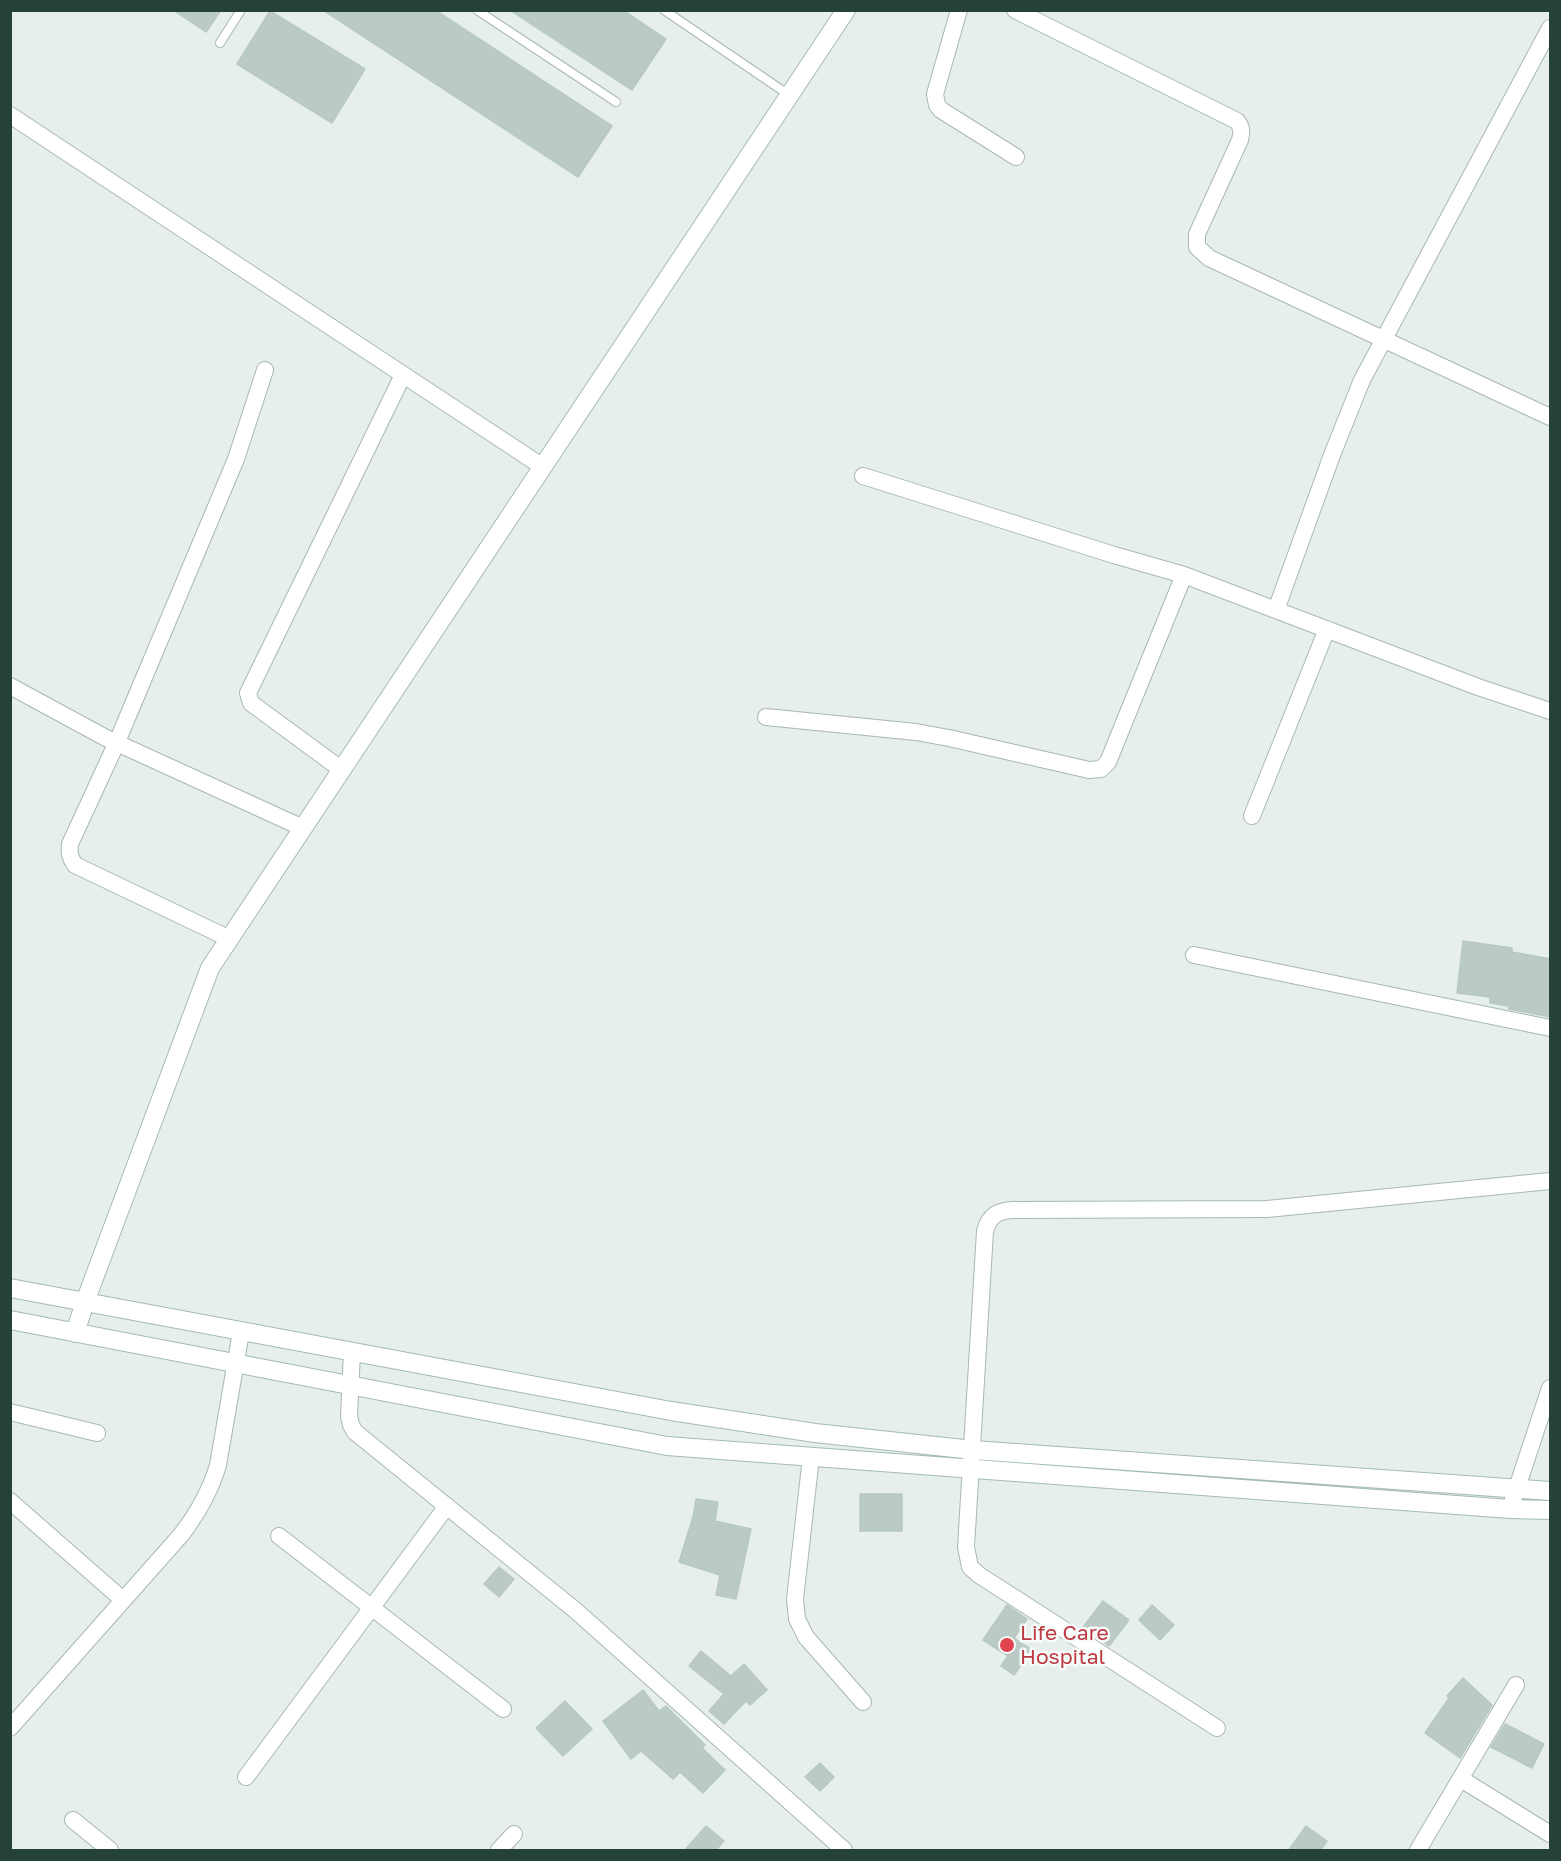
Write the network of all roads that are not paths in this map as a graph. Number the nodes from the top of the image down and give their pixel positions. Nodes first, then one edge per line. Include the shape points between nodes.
1 (241, 10) edge
2 (477, 10) edge
3 (664, 10) edge
4 (846, 10) edge
5 (959, 10) edge
6 (1015, 10) edge
7 (1551, 28) edge
8 (220, 43) dead end
9 (790, 95) junction
10 (616, 102) dead end
11 (10, 115) edge
12 (1016, 157) dead end
13 (1383, 339) junction
14 (265, 370) dead end
15 (404, 375) junction
16 (1551, 417) edge
17 (543, 468) junction
18 (863, 476) dead end
19 (1184, 574) junction
20 (1276, 610) junction
21 (1327, 629) junction
22 (10, 686) edge
23 (1551, 711) edge
24 (766, 717) dead end
25 (117, 742) junction
26 (342, 770) junction
27 (1251, 816) dead end
28 (303, 828) junction
29 (230, 939) junction
30 (1194, 955) dead end
31 (1551, 1028) edge
32 (1551, 1181) edge
33 (10, 1288) edge
34 (85, 1302) junction
35 (10, 1320) edge
36 (241, 1332) junction
37 (75, 1333) junction
38 (352, 1352) junction
39 (235, 1364) junction
40 (351, 1386) junction
41 (1551, 1388) edge
42 (10, 1412) edge
43 (97, 1433) dead end
44 (973, 1450) junction
45 (811, 1457) junction
46 (972, 1468) junction
47 (1516, 1490) junction
48 (1551, 1491) edge
49 (11, 1502) edge
50 (447, 1506) junction
51 (1510, 1509) junction
52 (1551, 1510) edge
53 (279, 1536) dead end
54 (123, 1600) junction
55 (372, 1608) junction
56 (1516, 1685) dead end
57 (863, 1702) dead end
58 (503, 1709) dead end
59 (10, 1728) edge
60 (1217, 1728) dead end
61 (246, 1777) dead end
62 (1461, 1779) junction
63 (73, 1820) dead end
64 (514, 1834) dead end
65 (1551, 1834) edge
66 (110, 1851) edge
67 (499, 1851) edge
68 (844, 1851) edge
69 (1418, 1851) edge

1 - 8 lane
2 - 10 lane
3 - 9 lane
4 - 9 street
5 - 12 street via 935,94 937,105
6 - 13 street via 1237,121 1242,132 1240,140 1197,234 1197,247 1209,258
7 - 13 street
9 - 17 street
11 - 15 street
13 - 16 street
13 - 20 street via 1348,414
14 - 25 street via 236,459
15 - 17 street
15 - 26 street via 248,693 251,703
17 - 26 street
18 - 19 street
19 - 20 street
19 - 24 street via 1108,762 1101,769 1089,770 927,734
20 - 21 street
21 - 23 street
21 - 27 street
22 - 25 street
25 - 28 street
25 - 29 street via 70,844 70,859 75,865
26 - 28 street
28 - 29 street
29 - 34 street via 210,968
30 - 31 street
32 - 44 street via 1267,1209 1002,1211 993,1215 985,1231
33 - 34 street
34 - 36 street
34 - 37 street
35 - 37 street
36 - 38 street
36 - 39 street
37 - 39 street
38 - 40 street
38 - 44 street via 671,1411 815,1433
39 - 40 street
39 - 54 street via 218,1466 206,1498 181,1535
40 - 45 street via 667,1446
40 - 50 street via 349,1416 355,1432
41 - 47 street
42 - 43 street
44 - 46 street
44 - 47 street
45 - 46 street
45 - 57 street via 795,1599 797,1619 806,1637
46 - 51 street
46 - 60 street via 966,1547 970,1567
47 - 48 street
47 - 51 street
49 - 54 street
50 - 55 street
50 - 68 street via 575,1610
51 - 52 street
53 - 55 street
54 - 59 street
55 - 58 street
55 - 61 street
56 - 62 street
62 - 65 street
62 - 69 street
63 - 66 street
64 - 67 street

